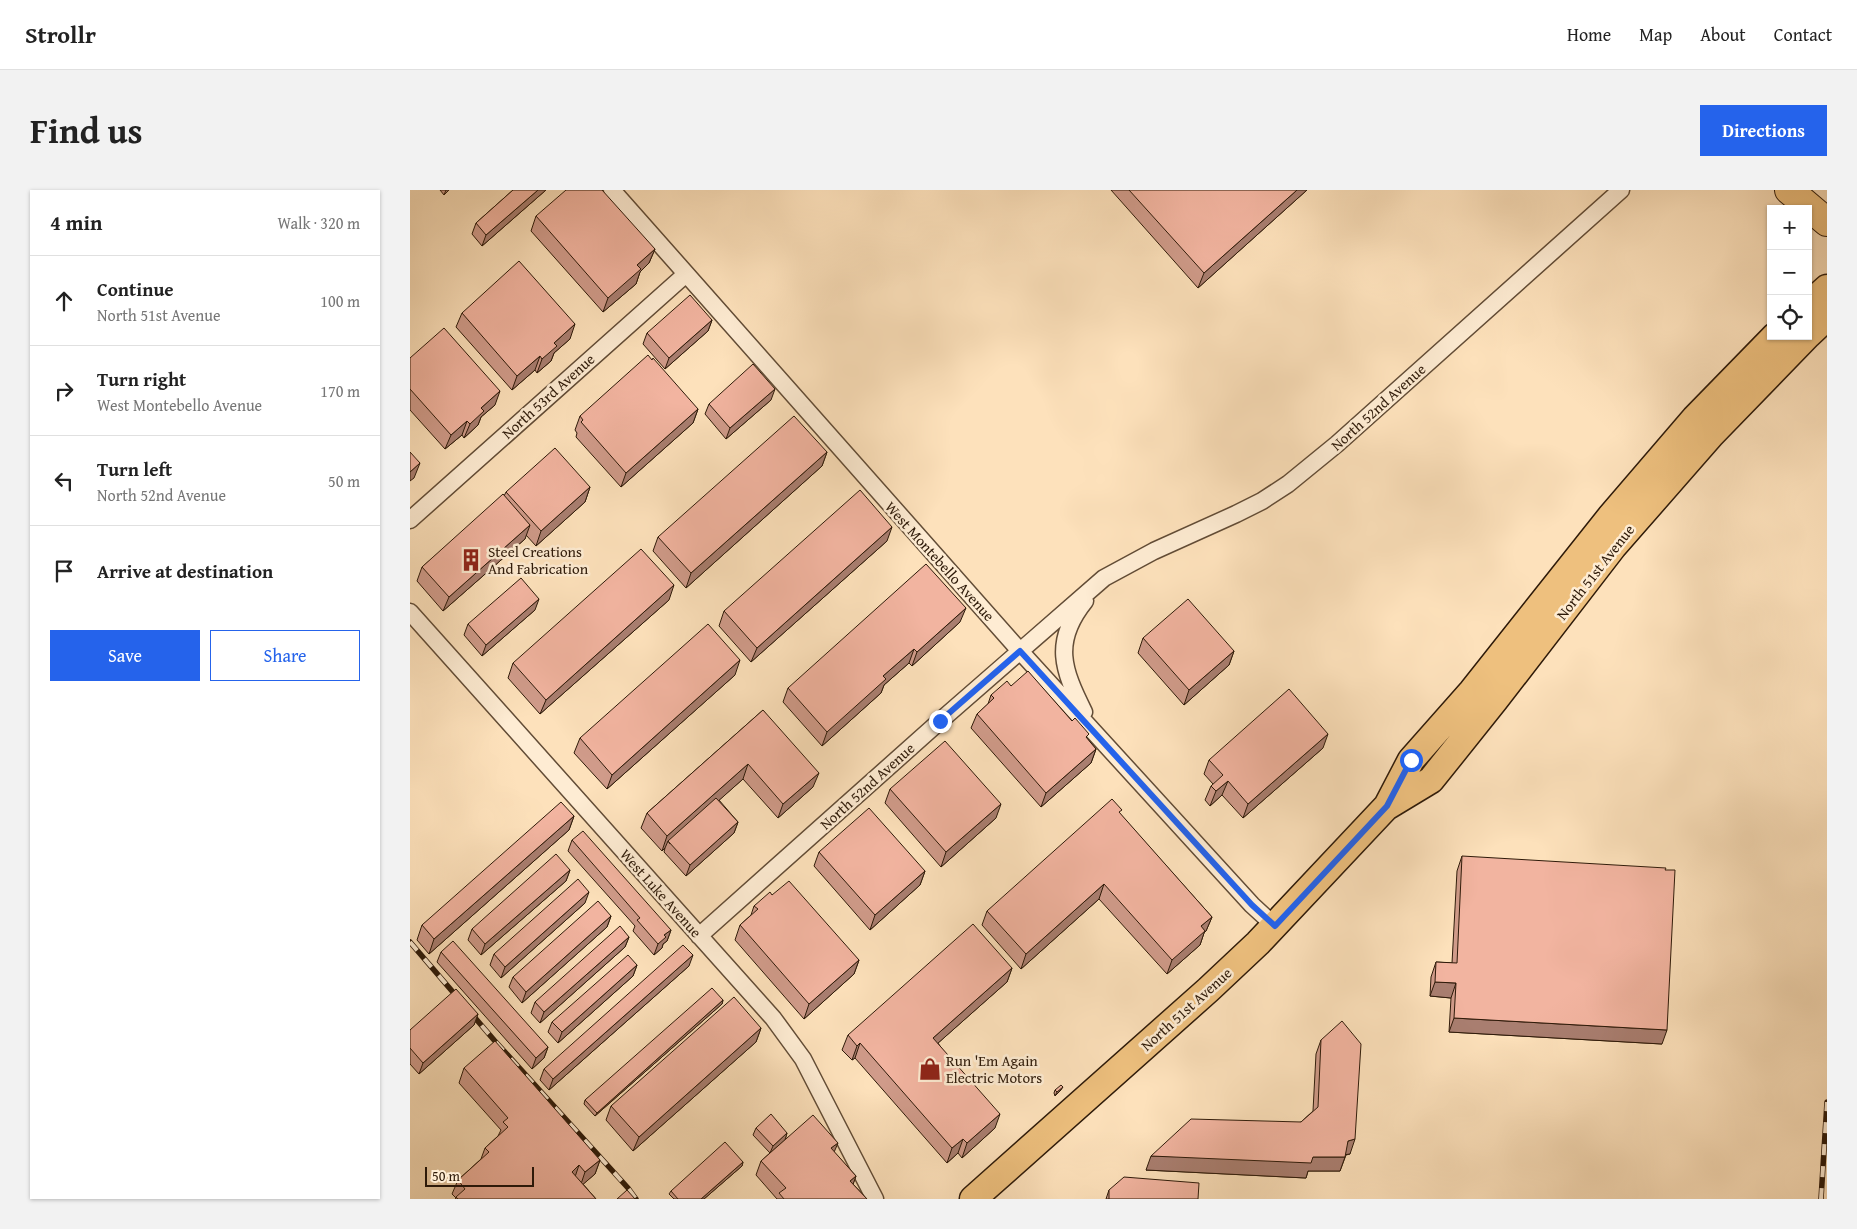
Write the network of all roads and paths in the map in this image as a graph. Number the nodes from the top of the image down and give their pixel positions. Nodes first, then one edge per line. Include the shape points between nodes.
1 (612, 190) edge
2 (1621, 190) edge
3 (1789, 190) edge
4 (1827, 222) edge
5 (686, 274) junction
6 (1827, 288) edge
7 (1813, 320) edge
8 (1771, 340) edge
9 (410, 520) edge
10 (1104, 578) junction
11 (410, 612) edge
12 (1020, 651) junction
13 (1091, 727) junction
14 (1387, 806) junction
15 (1275, 926) junction
16 (700, 936) junction
17 (875, 1199) edge
18 (974, 1199) edge

1 - 5 street, West Montebello Avenue
2 - 10 street, North 52nd Avenue via 1288,484 1262,501
3 - 4 highway
5 - 9 street, North 53rd Avenue
5 - 12 street, West Montebello Avenue
6 - 7 main road, North 51st Avenue
7 - 14 main road, North 51st Avenue via 1613,547 1431,780
8 - 14 main road, North 51st Avenue via 1695,418 1610,517 1472,691 1411,760
10 - 12 street, North 52nd Avenue
10 - 13 street, North 52nd Avenue via 1077,611 1067,635 1063,658 1072,689
11 - 16 street, West Luke Avenue
12 - 13 street, West Montebello Avenue
12 - 16 street, North 52nd Avenue
13 - 15 street, West Montebello Avenue via 1252,905
14 - 15 main road, North 51st Avenue
15 - 18 main road, North 51st Avenue
16 - 17 street, West Luke Avenue via 793,1043

